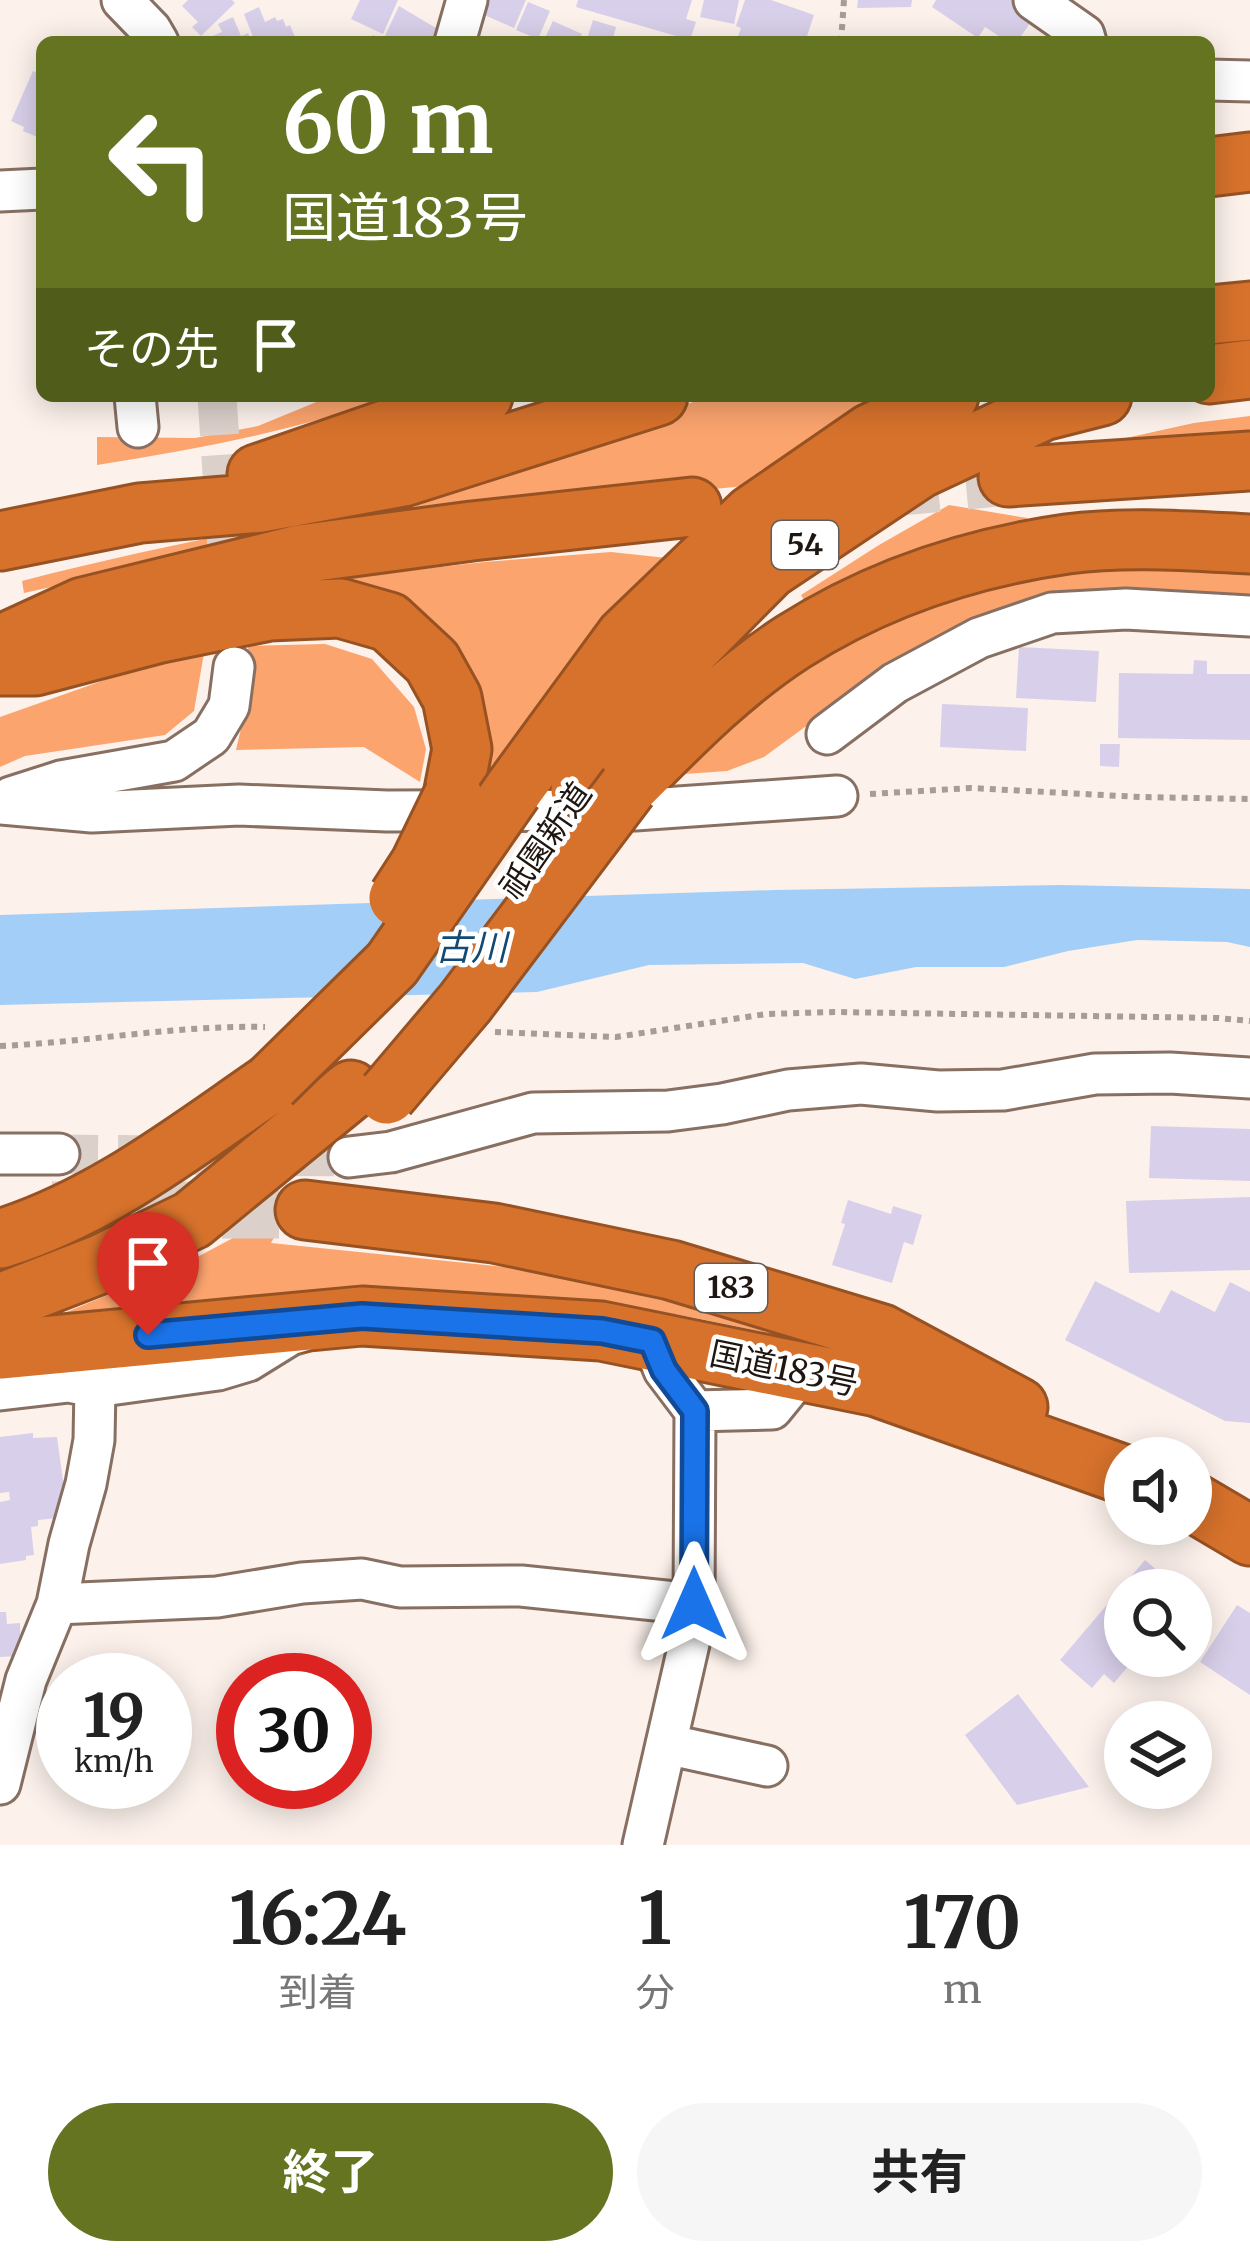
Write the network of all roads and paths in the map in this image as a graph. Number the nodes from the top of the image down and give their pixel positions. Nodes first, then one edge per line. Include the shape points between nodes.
1 (122, 0) edge
2 (467, 0) edge
3 (844, 0) edge
4 (1034, 0) edge
5 (155, 36) edge
6 (457, 36) edge
7 (842, 36) edge
8 (1084, 36) edge
9 (1215, 80) edge
10 (1250, 81) edge
11 (1250, 162) edge
12 (1215, 166) edge
13 (36, 189) edge
14 (0, 190) edge
15 (1250, 278) edge
16 (1215, 279) edge
17 (1250, 311) edge
18 (1215, 314) edge
19 (1250, 369) edge
20 (1215, 373) edge
21 (465, 402) edge
22 (639, 402) edge
23 (936, 402) edge
24 (1078, 402) edge
25 (1250, 461) edge
26 (1008, 477) tunnel mouth
27 (692, 507) dead end
28 (140, 513) junction
29 (0, 541) edge
30 (1250, 544) edge
31 (1250, 616) edge
32 (0, 645) edge
33 (0, 666) edge
34 (234, 667) dead end
35 (827, 734) dead end
36 (604, 789) junction
37 (837, 796) joint
38 (1250, 799) edge
39 (0, 802) edge
40 (1250, 1022) edge
41 (284, 1028) dead end
42 (495, 1032) dead end
43 (0, 1046) edge
44 (1250, 1078) edge
45 (254, 1082) junction
46 (0, 1154) edge
47 (59, 1154) tunnel mouth
48 (349, 1157) tunnel mouth
49 (305, 1210) tunnel mouth
50 (0, 1239) edge
51 (0, 1303) edge
52 (362, 1316) junction
53 (652, 1341) junction
54 (0, 1350) edge
55 (802, 1371) junction
56 (95, 1387) junction
57 (0, 1390) edge
58 (695, 1411) junction
59 (1104, 1454) edge
60 (1104, 1468) edge
61 (1212, 1513) edge
62 (1250, 1536) edge
63 (57, 1604) junction
64 (694, 1604) junction
65 (666, 1744) junction
66 (767, 1766) dead end
67 (0, 1784) edge
68 (643, 1845) edge

1 - 5 street
2 - 6 street
3 - 7 path
4 - 8 street
9 - 10 street
11 - 12 highway
13 - 14 street
15 - 16 highway
17 - 18 highway
19 - 20 highway
21 - 28 highway
22 - 28 highway via 403,476 262,503
23 - 45 highway, 祇園新道 / 54, bridge via 871,433 752,515 625,638 392,964
24 - 36 highway, 祇園新道 / 54 via 919,469 769,569 666,673
25 - 26 highway
27 - 32 highway via 300,554 83,607
28 - 29 highway
30 - 36 highway via 1070,544 977,561 886,591 791,643
31 - 35 street via 1052,613 979,638 895,683
33 - 45 highway, bridge via 35,666 269,611 340,608 389,622 432,662 452,698 462,749 453,796 377,931
34 - 39 street via 229,706 212,736 175,761
36 - 51 highway, 祇園新道 / 54 via 440,989 369,1092 291,1137 192,1220
37 - 38 path via 971,788
37 - 39 street via 635,810 239,805 92,812
40 - 42 path via 834,1012 616,1036
41 - 43 path via 214,1026
44 - 48 street via 1095,1074 1003,1090 788,1090 668,1111 533,1113
45 - 50 highway, 祇園新道 / 54 via 124,1184
46 - 47 street
49 - 59 highway, 国道183号 / 183 via 494,1233 671,1270 861,1327
52 - 53 highway, 国道183号 / 183
52 - 54 highway, 国道183号 / 183
52 - 56 street via 290,1335 218,1370
53 - 55 highway, 国道183号 / 183
53 - 58 street
55 - 58 street via 772,1409
55 - 60 highway, 国道183号 / 183 via 878,1387
56 - 57 street
56 - 63 street via 94,1440
58 - 64 street
61 - 62 highway
63 - 64 street via 362,1580
63 - 67 street via 26,1679
64 - 65 street
65 - 66 street
65 - 68 street

